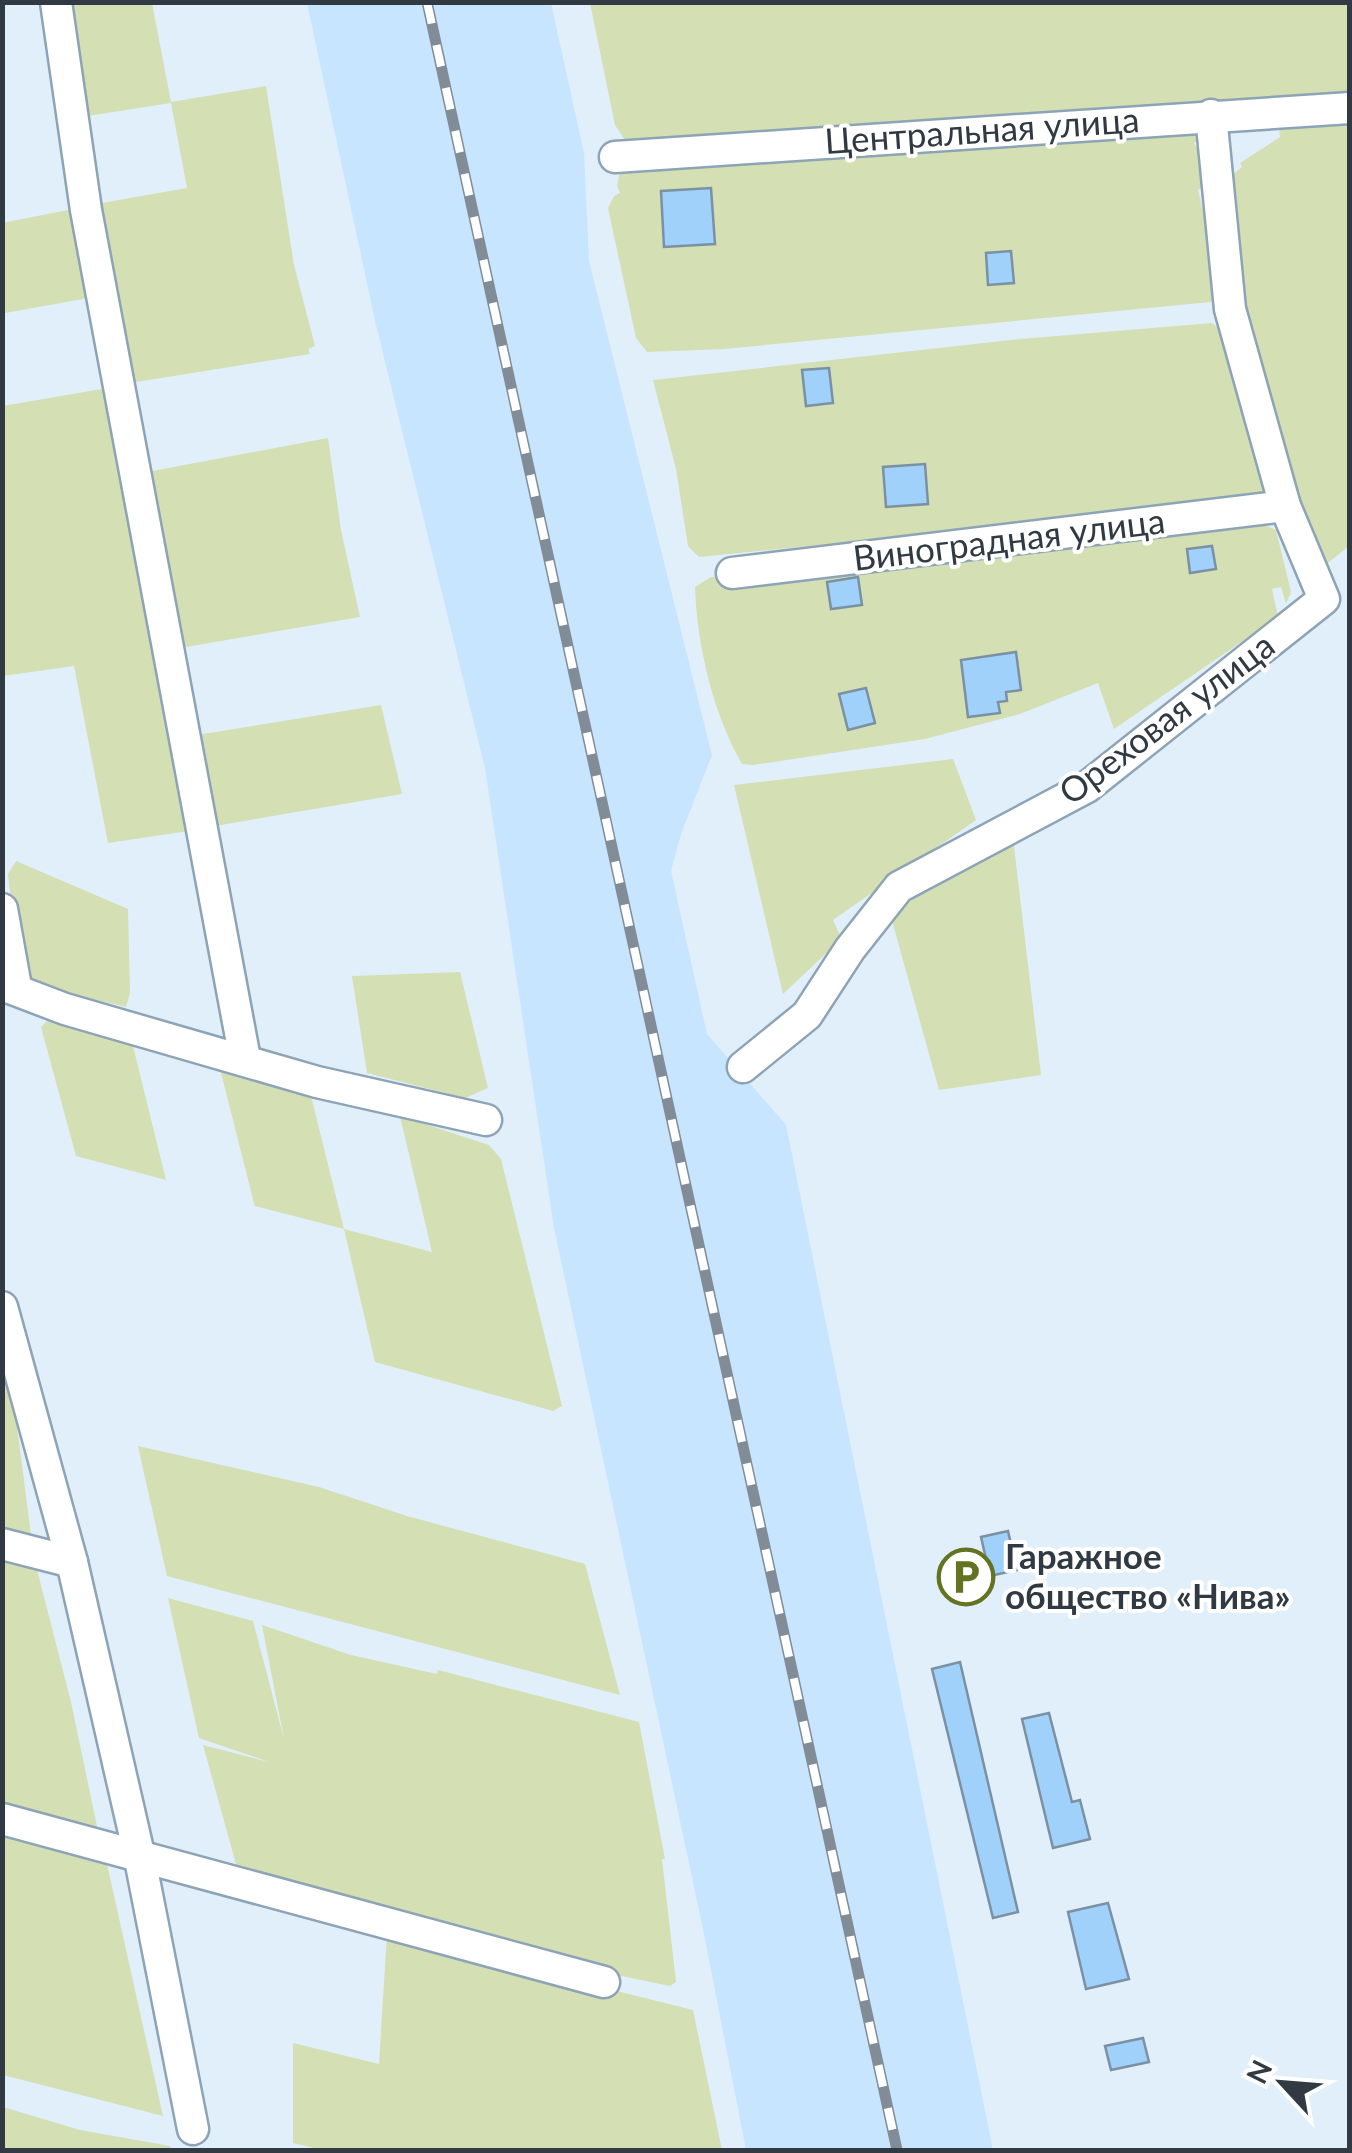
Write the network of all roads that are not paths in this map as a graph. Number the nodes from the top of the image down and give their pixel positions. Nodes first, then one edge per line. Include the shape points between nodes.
1 (56, 2) edge
2 (1350, 108) edge
3 (1211, 116) junction
4 (616, 157) dead end
5 (1285, 506) junction
6 (732, 573) dead end
7 (2, 909) edge
8 (9, 986) edge
9 (246, 1059) junction
10 (743, 1067) dead end
11 (486, 1120) dead end
12 (2, 1307) edge
13 (2, 1544) edge
14 (72, 1562) junction
15 (2, 1819) edge
16 (139, 1854) junction
17 (604, 1982) dead end
18 (193, 2129) dead end

1 - 9 street via 86,210
2 - 3 street, Центральная улица
3 - 4 street, Центральная улица
3 - 5 street via 1230,309
5 - 6 street, Виноградная улица
5 - 10 street, Ореховая улица via 1324,600 1087,787 899,887 806,1015
7 - 8 street
8 - 9 street
9 - 11 street
12 - 14 street
13 - 14 street
14 - 16 street
15 - 16 street
16 - 17 street
16 - 18 street

